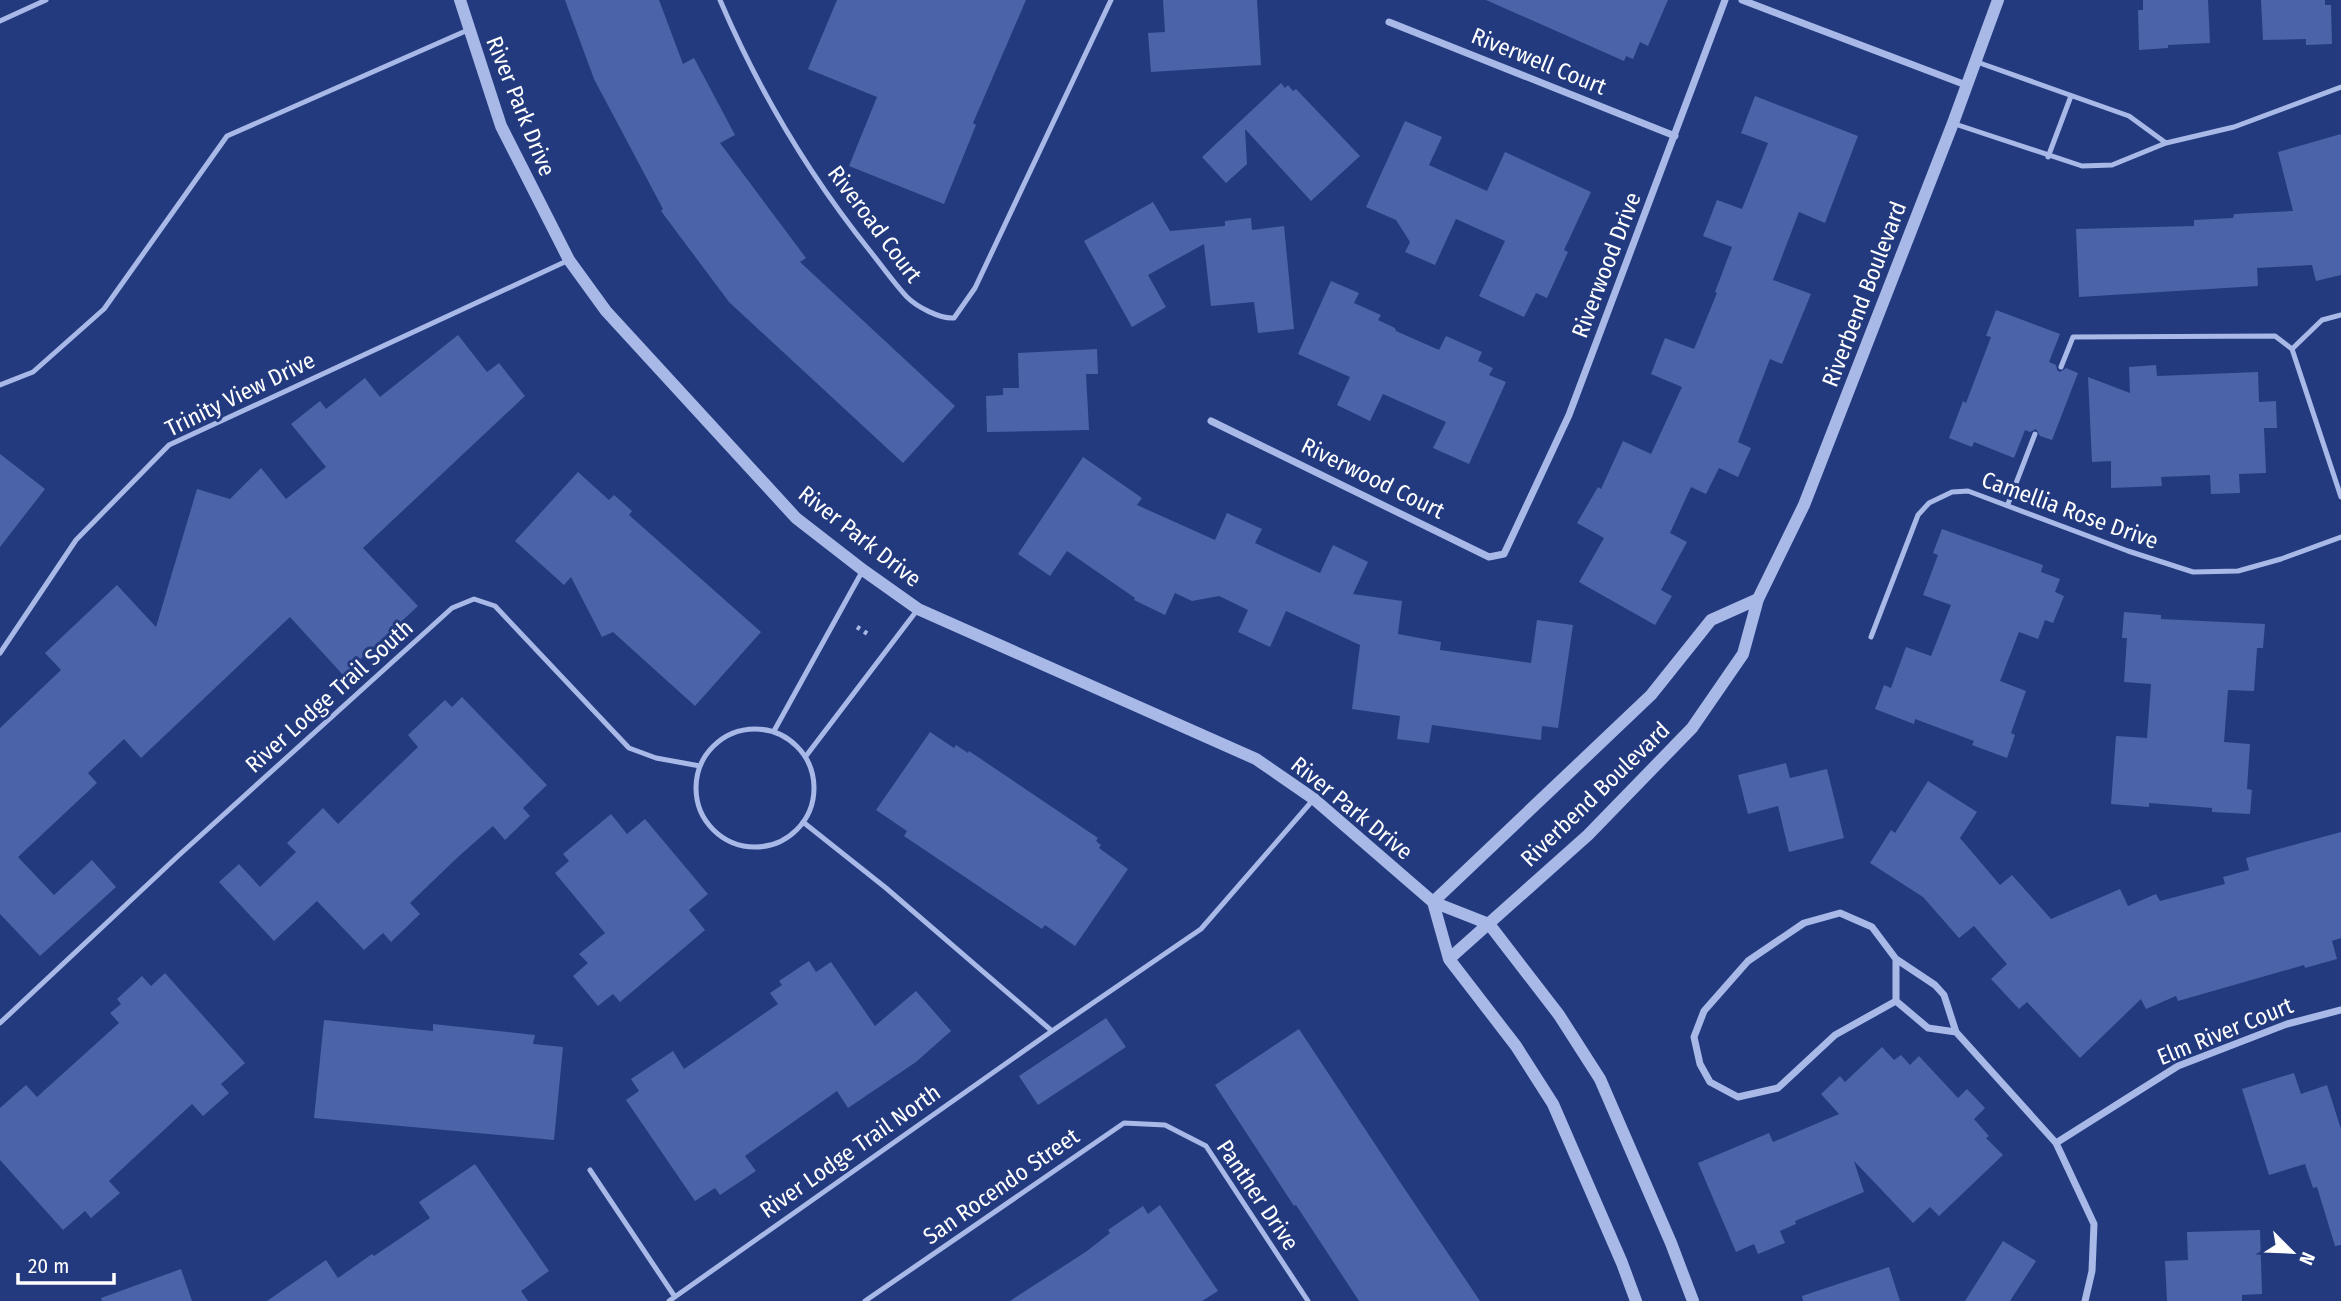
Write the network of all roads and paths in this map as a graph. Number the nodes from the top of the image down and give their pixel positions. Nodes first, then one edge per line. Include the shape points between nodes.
1 (46, 0) edge
2 (460, 0) edge
3 (720, 0) edge
4 (1111, 0) edge
5 (1725, 0) edge
6 (1742, 0) edge
7 (1998, 0) edge
8 (0, 21) edge
9 (1389, 22) dead end
10 (468, 30) junction
11 (1975, 61) junction
12 (1966, 85) junction
13 (2341, 87) edge
14 (2071, 96) junction
15 (1953, 123) junction
16 (1675, 136) junction
17 (2166, 143) junction
18 (2048, 157) junction
19 (569, 260) junction
20 (2341, 315) edge
21 (2292, 349) junction
22 (2062, 366) dead end
23 (0, 386) edge
24 (1211, 421) dead end
25 (2035, 434) dead end
26 (2341, 496) edge
27 (2008, 504) junction
28 (2341, 537) edge
29 (1511, 539) joint
30 (863, 570) junction
31 (1758, 599) junction
32 (918, 609) junction
33 (857, 627) dead end
34 (871, 636) dead end
35 (1871, 637) dead end
36 (0, 653) edge
37 (774, 731) junction
38 (806, 756) junction
39 (700, 766) junction
40 (1314, 799) junction
41 (803, 822) junction
42 (1433, 902) junction
43 (1489, 924) junction
44 (1896, 959) junction
45 (1449, 960) junction
46 (1896, 1001) junction
47 (2341, 1010) edge
48 (0, 1023) edge
49 (1052, 1031) junction
50 (1956, 1031) junction
51 (1165, 1125) joint
52 (2056, 1143) junction
53 (590, 1170) dead end
54 (672, 1299) edge
55 (865, 1301) edge
56 (1308, 1301) edge
57 (1636, 1301) edge
58 (1693, 1301) edge
59 (2085, 1301) edge

1 - 8 lane
2 - 10 street, River Park Drive
3 - 4 lane, Riveroad Court via 737,41 840,214 909,299 945,318 954,318 975,288
5 - 16 street, Riverwood Drive
6 - 12 street
7 - 11 street, Riverbend Boulevard
9 - 16 street, Riverwell Court
10 - 19 street, River Park Drive via 501,126
10 - 23 lane via 228,136 104,309 33,372
11 - 12 street, Riverbend Boulevard
11 - 14 lane
12 - 15 street, Riverbend Boulevard
13 - 17 lane via 2234,127
14 - 17 lane via 2129,116
14 - 18 lane
15 - 18 lane
15 - 31 street, Riverbend Boulevard via 1804,505
16 - 29 street, Riverwood Drive via 1570,415
17 - 18 lane via 2112,165 2082,166
19 - 30 street, River Park Drive via 607,311 796,518
19 - 36 lane, Trinity View Drive via 169,445 76,540
20 - 21 lane via 2322,320
21 - 22 lane via 2275,336 2073,337
21 - 26 lane
24 - 29 street, Riverwood Court via 1489,556 1504,554
25 - 27 lane
27 - 28 lane, Camellia Rose Drive via 2193,572 2238,571
27 - 35 lane, Camellia Rose Drive via 1968,491 1952,492 1929,503 1918,515
30 - 32 street, River Park Drive
30 - 37 lane
31 - 42 street, Riverbend Boulevard via 1711,620 1651,695
31 - 43 street, Riverbend Boulevard via 1743,654 1692,728 1588,835
32 - 38 lane
32 - 40 street, River Park Drive via 1256,758
33 - 34 path
37 - 38 lane via 792,740
37 - 39 lane via 738,730 709,750
38 - 41 lane via 814,776 814,797
39 - 41 lane via 696,788 700,810 712,829 729,842 773,845
39 - 48 lane, River Lodge Trail South via 629,748 495,607 474,599 452,608
40 - 42 street, River Park Drive
40 - 49 lane, River Lodge Trail North via 1201,929
41 - 49 lane
42 - 43 street, River Park Drive
42 - 45 street
43 - 45 street, Riverbend Boulevard
43 - 58 street via 1559,1015 1600,1079
44 - 46 street
44 - 46 street via 1872,928 1840,913 1804,923 1748,961 1704,1011 1694,1037 1700,1064 1710,1082 1738,1097 1778,1088 1835,1035
44 - 50 street via 1944,995
45 - 57 street via 1516,1046 1553,1104
46 - 50 street via 1928,1028
47 - 52 street, Elm River Court via 2287,1024 2178,1066
49 - 54 lane, River Lodge Trail North
50 - 52 street
51 - 55 lane, San Rocendo Street via 1124,1123
51 - 56 lane, Panther Drive via 1206,1146
52 - 59 street via 2094,1224
53 - 54 lane

